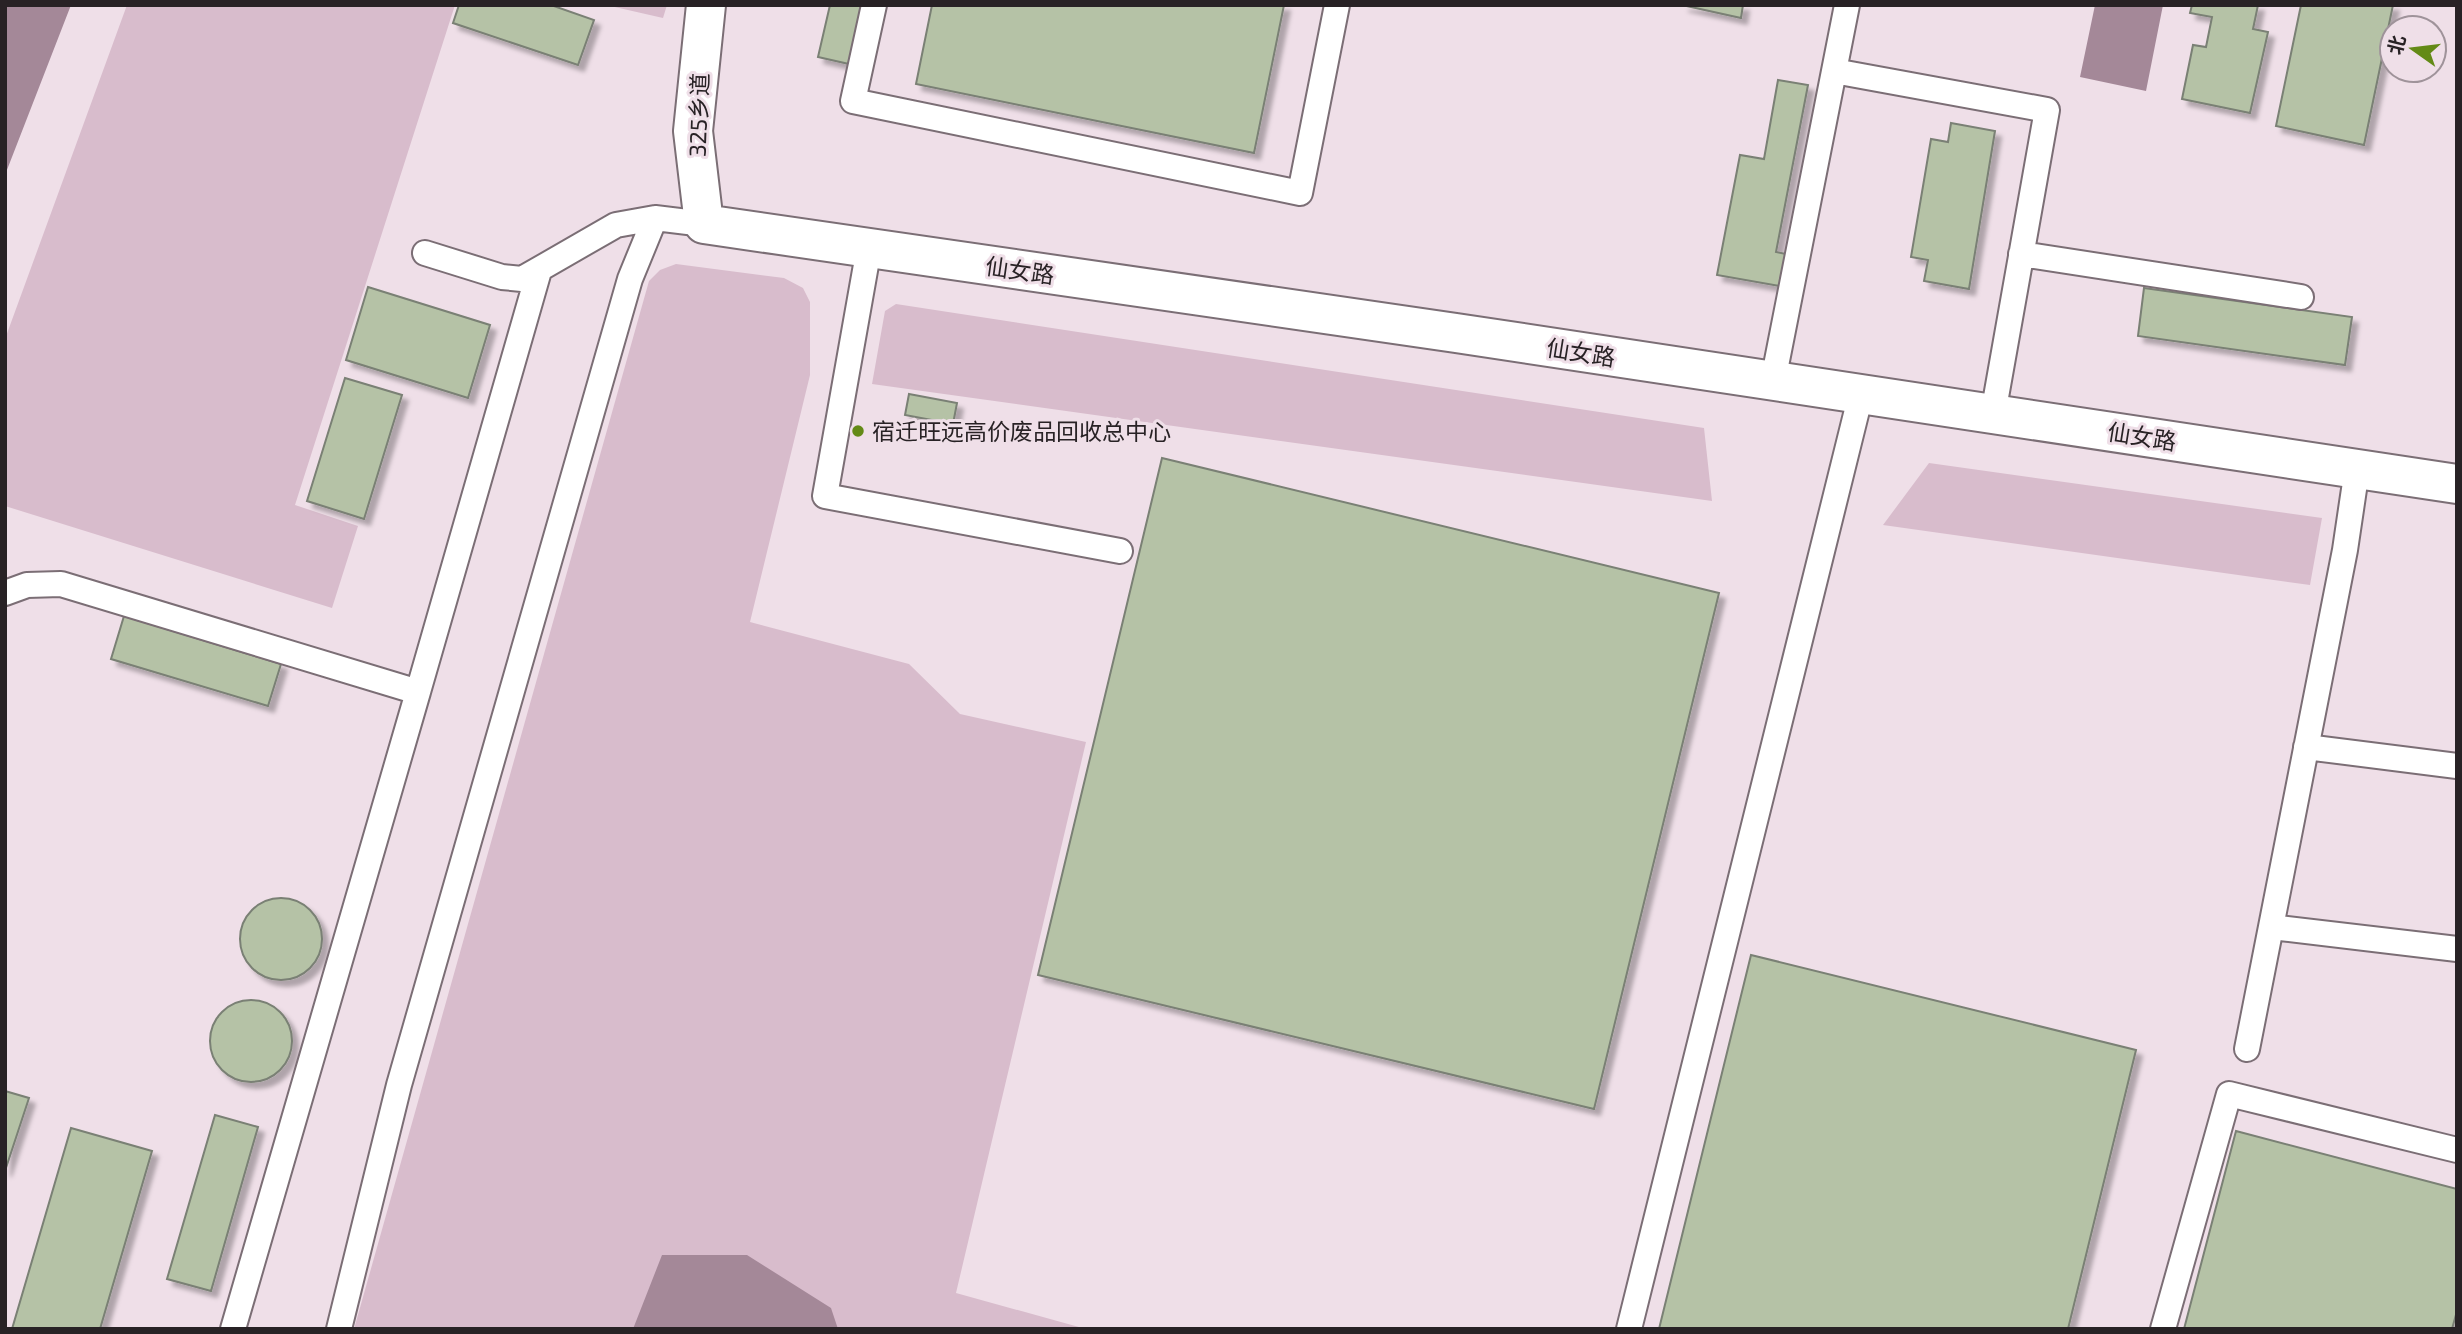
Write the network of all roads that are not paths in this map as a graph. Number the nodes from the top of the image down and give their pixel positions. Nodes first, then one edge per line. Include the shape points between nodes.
1 (706, 5) edge
2 (874, 5) edge
3 (1337, 5) edge
4 (1847, 5) edge
5 (1834, 71) junction
6 (654, 218) junction
7 (704, 224) junction
8 (869, 248) junction
9 (425, 253) dead end
10 (2021, 254) junction
11 (539, 271) junction
12 (2301, 297) dead end
13 (1773, 380) junction
14 (1861, 394) junction
15 (1993, 414) junction
16 (2357, 469) junction
17 (2457, 484) edge
18 (1119, 551) dead end
19 (5, 593) edge
20 (418, 692) junction
21 (2306, 747) junction
22 (2457, 766) edge
23 (2271, 927) junction
24 (2457, 949) edge
25 (2247, 1049) dead end
26 (2457, 1150) edge
27 (233, 1329) edge
28 (340, 1329) edge
29 (1629, 1329) edge
30 (2163, 1329) edge

1 - 7 street, 325乡道 via 693,131
2 - 3 lane via 853,101 1300,192
4 - 5 lane
5 - 10 lane via 2047,110
5 - 13 lane
6 - 7 lane
6 - 11 lane via 616,225
6 - 28 lane via 630,279 399,1085
7 - 8 street, 仙女路
8 - 13 street, 仙女路
8 - 18 lane via 825,496
9 - 11 lane via 502,277 522,279
10 - 12 lane
10 - 15 lane
11 - 20 lane
13 - 14 street, 仙女路
14 - 15 street, 仙女路
14 - 29 lane
15 - 16 street, 仙女路
16 - 17 street, 仙女路
16 - 21 lane
19 - 20 lane via 27,585 61,584
20 - 27 lane
21 - 22 lane
21 - 23 lane
23 - 24 lane
23 - 25 lane
26 - 30 lane via 2229,1094

